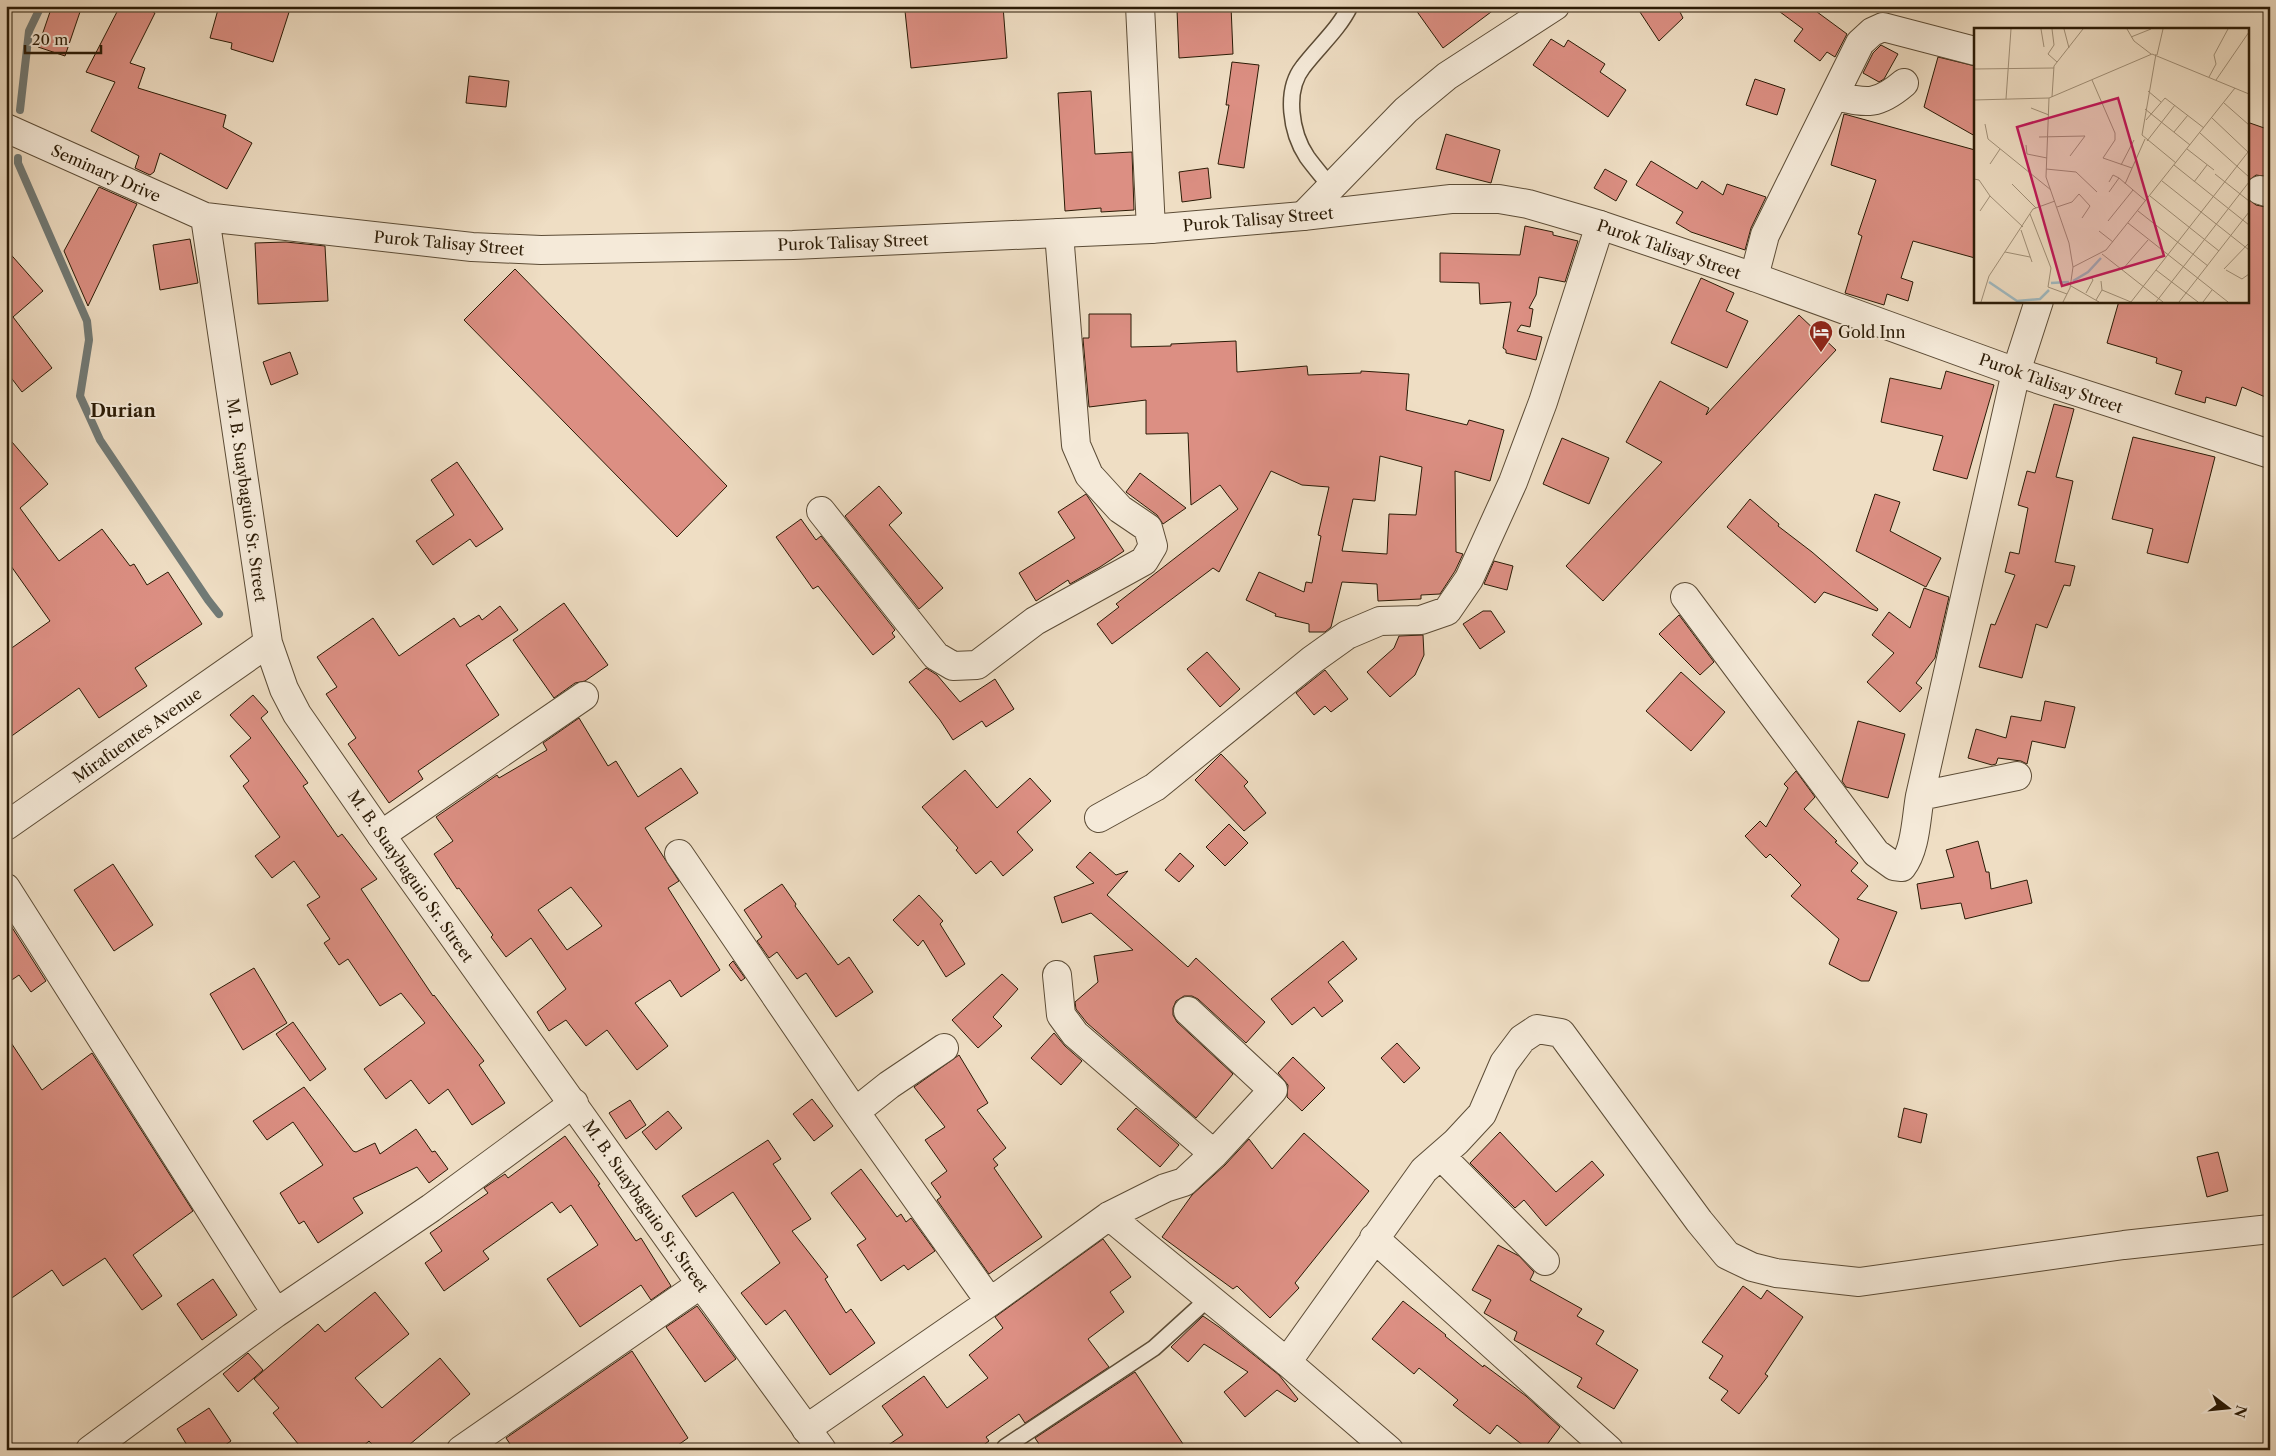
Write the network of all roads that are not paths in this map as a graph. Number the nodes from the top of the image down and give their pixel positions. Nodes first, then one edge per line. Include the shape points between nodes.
1 (1140, 6) edge
2 (1350, 6) edge
3 (1556, 6) edge
4 (1886, 16) edge
5 (1974, 51) edge
6 (1904, 84) dead end
7 (1835, 96) junction
8 (6, 128) edge
9 (1331, 187) junction
10 (1303, 216) junction
11 (205, 217) junction
12 (1600, 225) junction
13 (1151, 229) junction
14 (1059, 233) junction
15 (1754, 277) junction
16 (2039, 302) edge
17 (2016, 372) junction
18 (2270, 454) edge
19 (821, 511) dead end
20 (1685, 597) dead end
21 (268, 643) junction
22 (584, 696) dead end
23 (2017, 776) dead end
24 (1920, 796) junction
25 (1099, 818) dead end
26 (6, 826) edge
27 (381, 835) junction
28 (679, 854) dead end
29 (6, 888) edge
30 (1056, 975) dead end
31 (1188, 1011) dead end
32 (944, 1048) dead end
33 (574, 1103) junction
34 (855, 1112) junction
35 (1214, 1154) junction
36 (1441, 1156) junction
37 (1109, 1216) junction
38 (2270, 1229) edge
39 (1374, 1238) junction
40 (1545, 1261) dead end
41 (701, 1284) junction
42 (1210, 1298) junction
43 (990, 1302) junction
44 (276, 1313) junction
45 (1287, 1362) junction
46 (814, 1439) edge
47 (1005, 1447) dead end
48 (90, 1450) edge
49 (461, 1450) edge
50 (1390, 1450) edge
51 (1609, 1450) edge

1 - 13 street
2 - 9 lane via 1297,75 1291,97 1295,130 1306,156
3 - 9 street via 1447,76 1406,110
4 - 5 street
4 - 7 street via 1860,43
6 - 7 street via 1876,102
7 - 15 street via 1765,235
8 - 11 street, Seminary Drive
9 - 10 street
10 - 12 street, Purok Talisay Street via 1451,199 1499,199
10 - 13 street, Purok Talisay Street
11 - 14 street, Purok Talisay Street via 426,243 541,250 793,245
11 - 21 street, M. B. Suaybaguio Sr. Street
12 - 15 street, Purok Talisay Street
12 - 25 street via 1543,402 1513,482 1469,579 1447,611 1421,620 1380,621 1347,635 1156,787
13 - 14 street, Purok Talisay Street
14 - 19 street via 1076,445 1089,475 1120,509 1148,528 1153,546 1144,561 1034,621 977,665 954,666 936,656
15 - 17 street, Purok Talisay Street
16 - 17 street
17 - 18 street, Purok Talisay Street
17 - 24 street
20 - 24 street via 1876,852 1894,866 1902,866 1907,860
21 - 26 street, Mirafuentes Avenue
21 - 27 street, M. B. Suaybaguio Sr. Street via 284,689 297,714
22 - 27 street
23 - 24 street
27 - 33 street, M. B. Suaybaguio Sr. Street
28 - 34 street
29 - 44 street
30 - 35 street via 1061,1015 1075,1034
31 - 35 street via 1272,1090
32 - 34 street
33 - 41 street, M. B. Suaybaguio Sr. Street
33 - 44 street via 431,1208
34 - 43 street
35 - 37 street via 1184,1182
36 - 38 street via 1482,1114 1504,1063 1522,1039 1537,1029 1561,1033 1704,1228 1727,1255 1752,1267 1859,1282 2124,1245
36 - 39 street via 1424,1170
36 - 40 street
37 - 42 street
37 - 43 street
39 - 45 street
39 - 51 street
41 - 46 street, M. B. Suaybaguio Sr. Street
41 - 49 street
42 - 45 street
42 - 47 lane via 1154,1348
43 - 46 street
44 - 48 street
45 - 50 street

